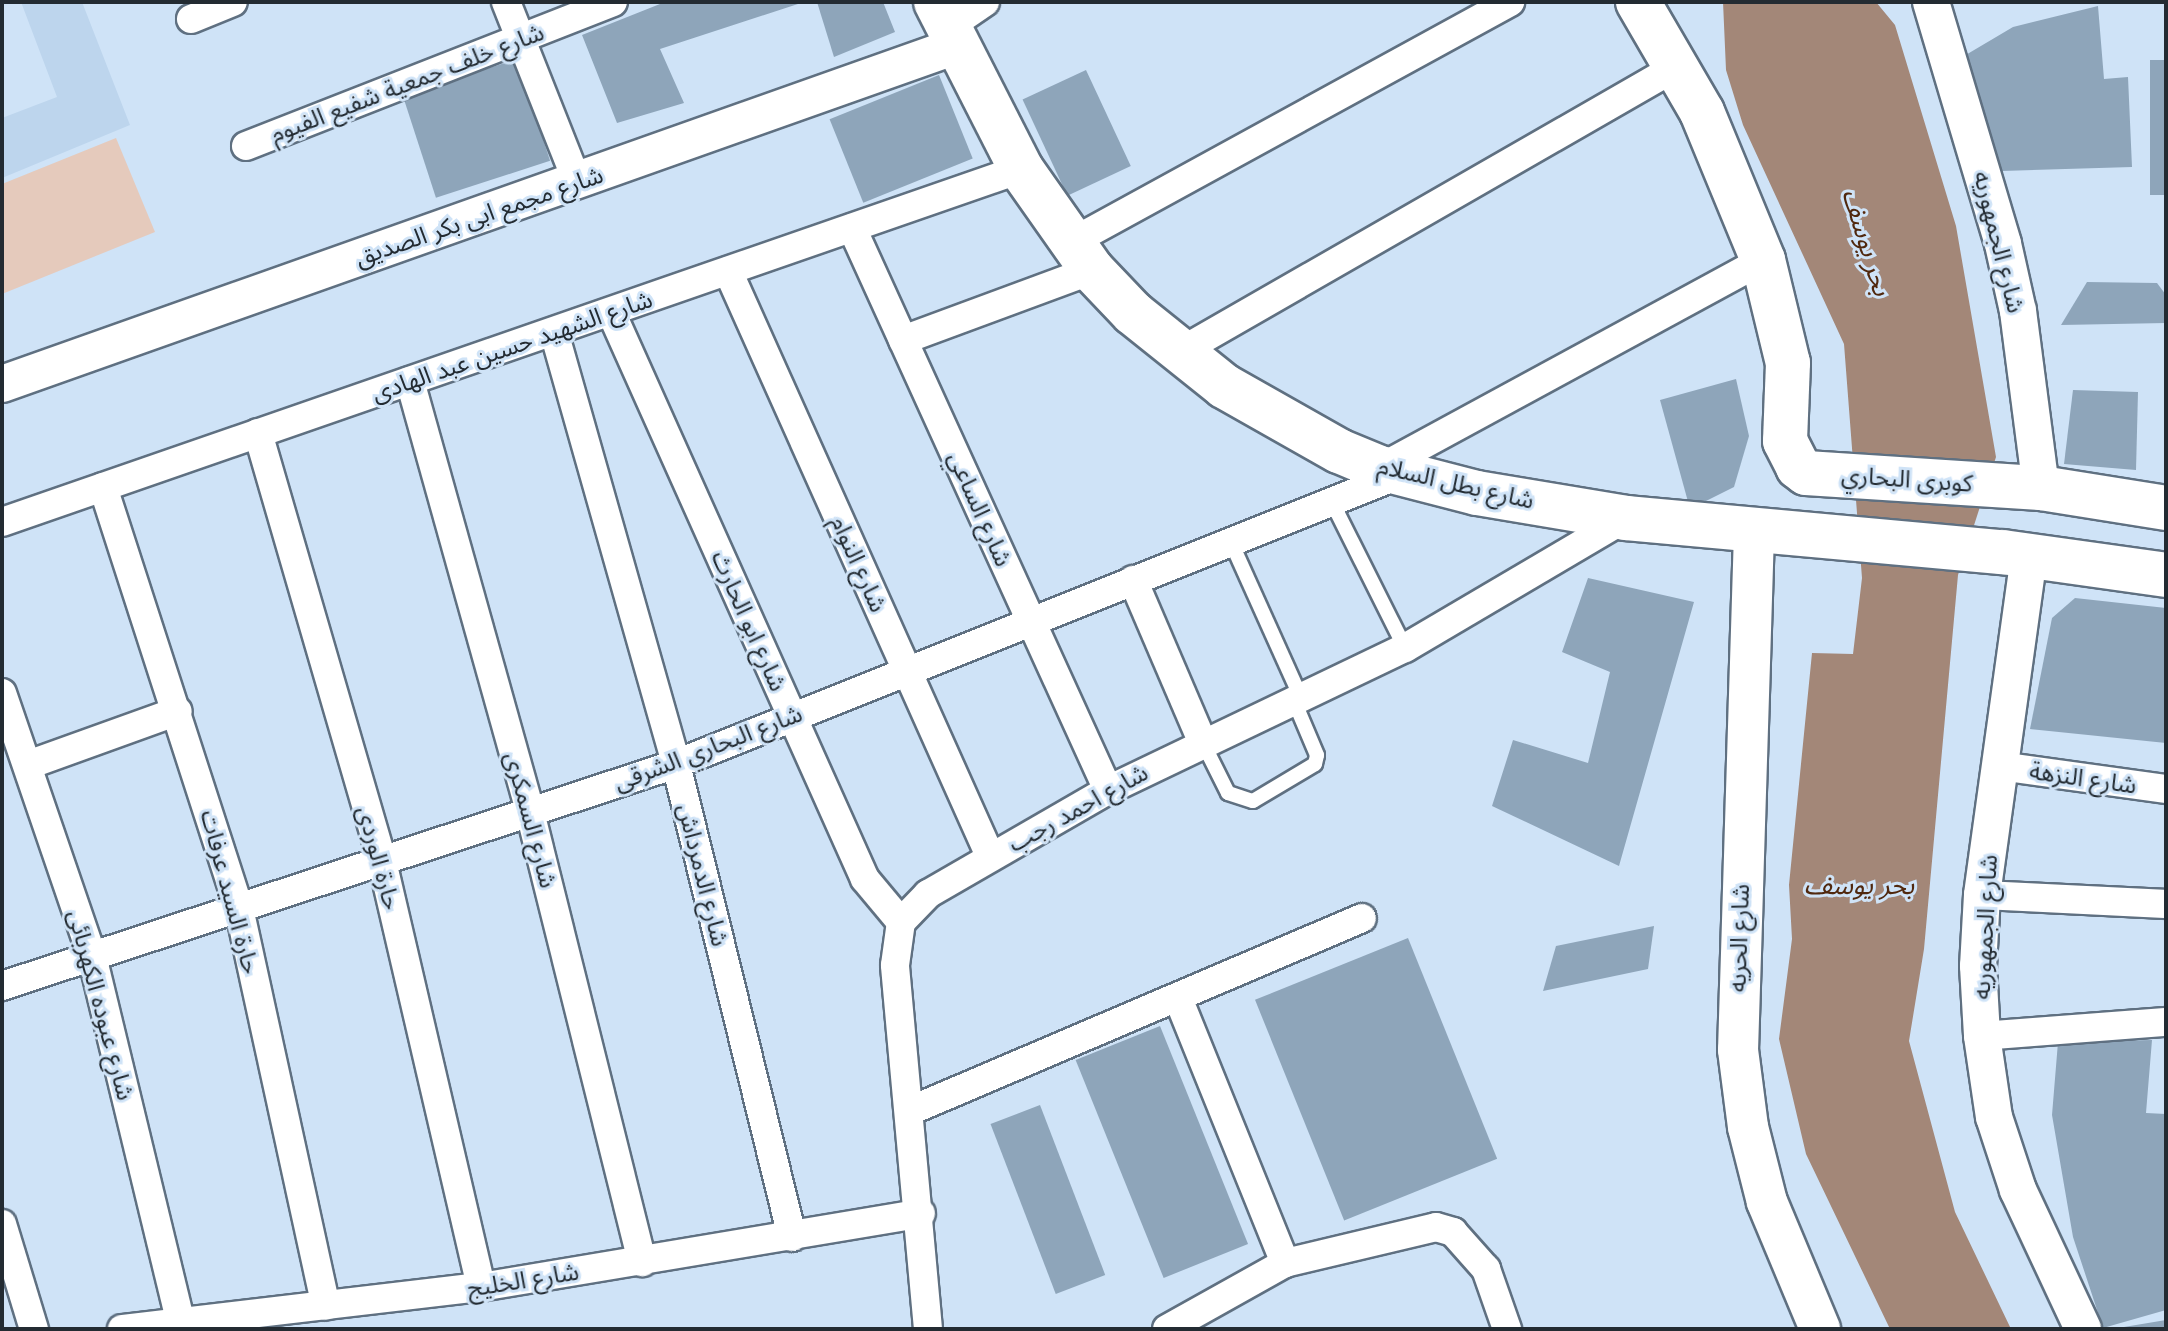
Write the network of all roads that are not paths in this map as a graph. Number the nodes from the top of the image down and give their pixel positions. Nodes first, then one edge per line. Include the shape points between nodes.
1 (233, 2) edge
2 (506, 2) edge
3 (613, 2) edge
4 (985, 2) edge
5 (1510, 2) edge
6 (1638, 2) edge
7 (1931, 2) edge
8 (191, 19) dead end
9 (946, 25) edge
10 (522, 40) junction
11 (1678, 66) junction
12 (246, 146) dead end
13 (1021, 169) junction
14 (577, 181) junction
15 (852, 228) junction
16 (1081, 256) junction
17 (1763, 260) junction
18 (728, 271) junction
19 (611, 312) junction
20 (554, 332) junction
21 (903, 340) junction
22 (1178, 353) junction
23 (410, 381) junction
24 (2, 384) edge
25 (258, 433) junction
26 (1390, 471) junction
27 (103, 487) junction
28 (2024, 487) junction
29 (1332, 502) junction
30 (2166, 508) edge
31 (1626, 518) junction
32 (2, 522) edge
33 (1754, 533) junction
34 (1231, 542) junction
35 (2016, 554) junction
36 (2166, 575) edge
37 (1133, 580) junction
38 (1031, 621) junction
39 (1405, 648) junction
40 (907, 671) junction
41 (2, 693) edge
42 (1298, 701) junction
43 (178, 711) junction
44 (792, 717) junction
45 (1203, 743) junction
46 (676, 764) junction
47 (28, 765) junction
48 (2000, 766) junction
49 (2166, 789) edge
50 (1108, 790) junction
51 (530, 812) junction
52 (990, 856) junction
53 (382, 861) junction
54 (1982, 895) junction
55 (2166, 904) edge
56 (239, 908) junction
57 (1362, 918) dead end
58 (901, 922) junction
59 (92, 956) junction
60 (2, 986) edge
61 (1178, 998) junction
62 (2166, 1022) edge
63 (1982, 1036) junction
64 (912, 1110) junction
65 (921, 1213) junction
66 (2, 1224) edge
67 (792, 1237) junction
68 (642, 1262) junction
69 (1285, 1263) junction
70 (481, 1287) junction
71 (326, 1306) junction
72 (181, 1323) junction
73 (34, 1329) edge
74 (122, 1329) edge
75 (928, 1329) edge
76 (1167, 1329) edge
77 (1507, 1329) edge
78 (1820, 1329) edge
79 (2083, 1329) edge

1 - 8 street
2 - 10 street
3 - 10 street, شارع خلف جمعية شفيع الفيوم
4 - 9 street
5 - 16 street
6 - 11 main road
7 - 28 street, شارع الجمهوريه via 2018,311
9 - 13 main road, شارع بطل السلام
9 - 14 street, شارع مجمع ابى بكر الصديق
10 - 12 street, شارع خلف جمعية شفيع الفيوم
10 - 14 street
11 - 17 main road
11 - 22 street
13 - 15 street, شارع الشهيد حسين عبد الهادى
13 - 16 main road, شارع بطل السلام
14 - 24 street, شارع مجمع ابى بكر الصديق
15 - 18 street, شارع الشهيد حسين عبد الهادى
15 - 21 street, شارع الساعي
16 - 21 street
16 - 22 main road, شارع بطل السلام
17 - 26 street, شارع البحاري الشرقى
17 - 28 main road, كوبرى البحاري via 1788,363 1785,441 1792,460 1806,473
18 - 19 street, شارع الشهيد حسين عبد الهادى
18 - 40 street, شارع النوام
19 - 20 street, شارع الشهيد حسين عبد الهادى
19 - 44 street, شارع ابو الحارث
20 - 23 street, شارع الشهيد حسين عبد الهادى
20 - 46 street, شارع الدمرداش
21 - 38 street, شارع الساعي
22 - 26 main road, شارع بطل السلام via 1279,421
23 - 25 street, شارع الشهيد حسين عبد الهادى
23 - 51 street, شارع السمكرى
25 - 27 street, شارع الشهيد حسين عبد الهادى
25 - 53 street, حارة الوردى
26 - 29 street, شارع البحاري الشرقى
26 - 31 main road, شارع بطل السلام
27 - 32 street, شارع الشهيد حسين عبد الهادى
27 - 43 street, حارة السيد عرفات
28 - 30 main road
29 - 34 street, شارع البحاري الشرقى
29 - 39 lane
31 - 33 main road, شارع بطل السلام
31 - 39 street, شارع احمد رجب
33 - 35 main road, شارع بطل السلام
33 - 78 main road, شارع الحريه via 1738,1050 1748,1127 1767,1202
34 - 37 street, شارع البحاري الشرقى
34 - 42 lane
35 - 36 main road
35 - 48 street, شارع الجمهوريه
37 - 38 street, شارع البحاري الشرقى
37 - 45 street
38 - 40 street, شارع البحاري الشرقى
38 - 50 street, شارع الساعي
39 - 42 street, شارع احمد رجب
40 - 44 street, شارع البحاري الشرقى
40 - 52 street, شارع النوام
41 - 47 street, شارع عبوده الكهربائى
42 - 45 street, شارع احمد رجب
42 - 45 lane via 1317,755 1315,764 1253,801 1228,793
43 - 47 street
43 - 56 street, حارة السيد عرفات
44 - 46 street, شارع البحاري الشرقى
44 - 58 street, شارع ابو الحارث via 865,879
45 - 50 street, شارع احمد رجب
46 - 51 street, شارع البحاري الشرقى
46 - 67 street, شارع الدمرداش
47 - 59 street, شارع عبوده الكهربائى
48 - 49 street, شارع النزهة
48 - 54 street, شارع الجمهوريه
50 - 52 street, شارع احمد رجب
51 - 53 street, شارع البحاري الشرقى
51 - 68 street, شارع السمكرى
52 - 58 street, شارع احمد رجب via 928,894
53 - 56 street, شارع البحاري الشرقى
53 - 70 street, حارة الوردى
54 - 55 street
54 - 63 street, شارع الجمهوريه
56 - 59 street, شارع البحاري الشرقى
56 - 71 street, حارة السيد عرفات
57 - 61 street
58 - 64 street via 895,965
59 - 60 street, شارع البحاري الشرقى
59 - 72 street, شارع عبوده الكهربائى
61 - 64 street
61 - 69 street
62 - 63 street
63 - 79 street, شارع الجمهوريه via 1994,1117 2018,1190
64 - 65 street
65 - 67 street, شارع الخليج
65 - 75 street
66 - 73 street
67 - 68 street, شارع الخليج
68 - 70 street, شارع الخليج
69 - 76 street
69 - 77 street via 1436,1227 1453,1232 1486,1269
70 - 71 street, شارع الخليج
71 - 72 street, شارع الخليج
72 - 74 street, شارع الخليج

